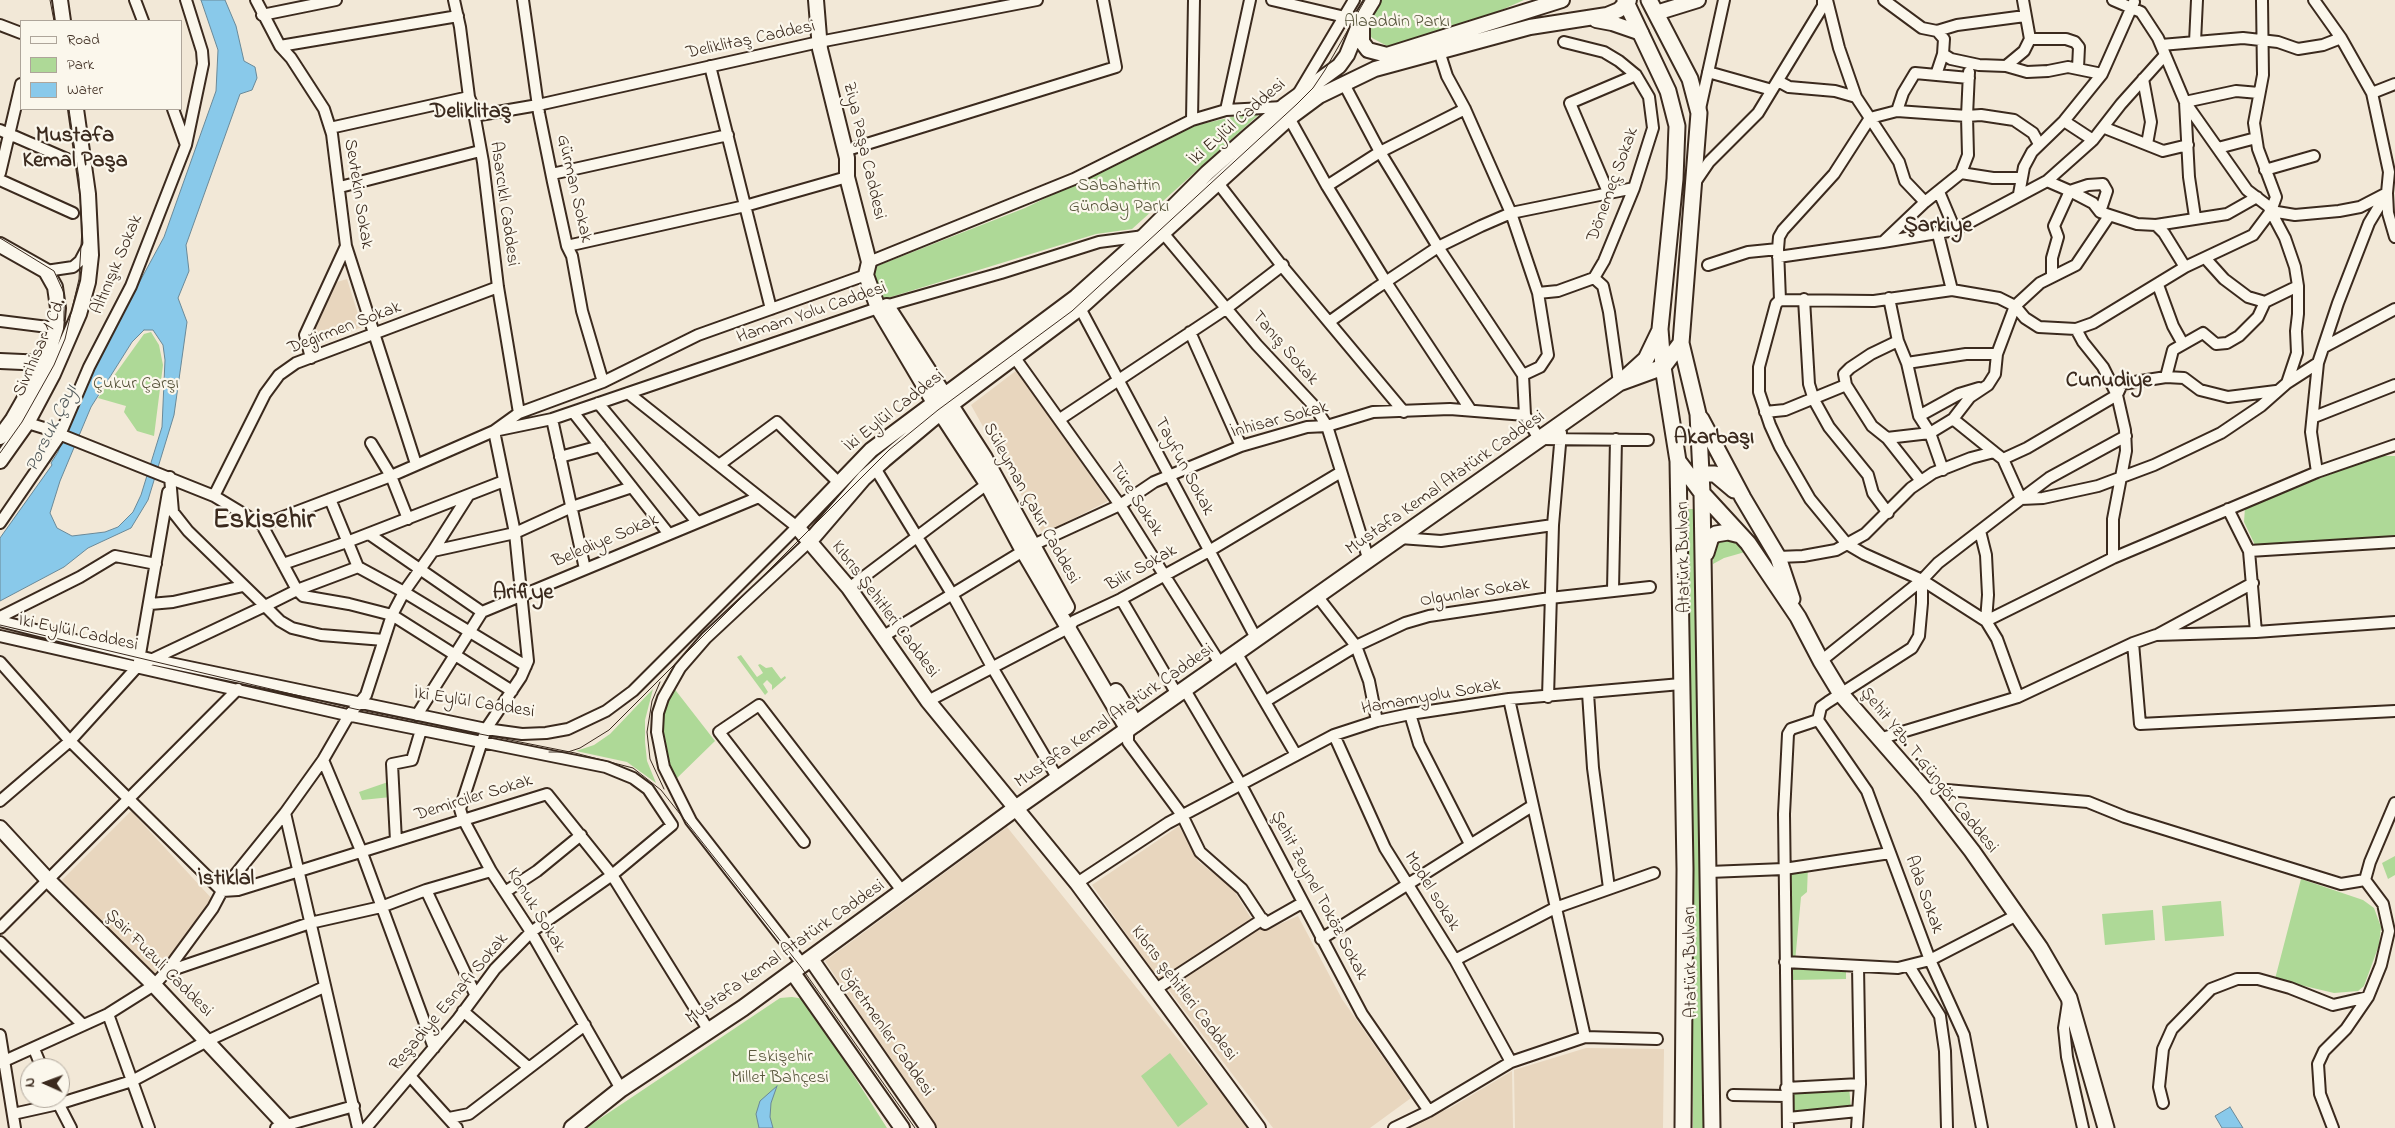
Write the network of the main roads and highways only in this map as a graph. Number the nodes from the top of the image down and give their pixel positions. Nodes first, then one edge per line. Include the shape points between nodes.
1 (60, 0) edge
2 (816, 0) edge
3 (1373, 0) edge
4 (1562, 0) edge
5 (1698, 0) edge
6 (1627, 1) edge
7 (1653, 6) edge
8 (1362, 18) junction
9 (1588, 18) junction
10 (63, 20) edge
11 (1641, 33) junction
12 (76, 110) edge
13 (1285, 113) junction
14 (0, 245) edge
15 (1660, 330) junction
16 (1680, 343) junction
17 (0, 361) edge
18 (45, 363) junction
19 (1663, 367) junction
20 (1619, 383) junction
21 (1670, 400) junction
22 (943, 404) junction
23 (1698, 414) junction
24 (7, 418) edge
25 (0, 437) edge
26 (0, 461) edge
27 (1678, 461) junction
28 (1696, 476) junction
29 (1678, 493) junction
30 (1702, 493) junction
31 (1742, 498) junction
32 (1703, 510) junction
33 (1679, 513) junction
34 (797, 527) joint
35 (1740, 535) junction
36 (810, 541) junction
37 (1028, 548) junction
38 (1705, 559) junction
39 (1798, 617) junction
40 (1132, 727) junction
41 (1016, 808) junction
42 (0, 828) edge
43 (1077, 882) joint
44 (802, 966) junction
45 (283, 1127) edge
46 (572, 1128) edge
47 (902, 1128) edge
48 (928, 1128) edge
49 (1258, 1128) edge
50 (1683, 1128) edge
51 (1712, 1128) edge
52 (2106, 1128) edge

1 - 10 main road
2 - 22 main road, Ziya Paşa Caddesi via 819,42 868,268 882,307
3 - 8 main road, İki Eylül Caddesi
4 - 8 main road via 1387,55 1368,50 1362,42
5 - 7 main road
6 - 9 main road, İki Eylül Caddesi via 1607,15
6 - 11 main road, Atatürk Bulvarı
7 - 16 main road via 1690,79 1699,113
8 - 13 main road, İki Eylül Caddesi via 1339,66 1295,98
9 - 11 main road
9 - 13 main road, İki Eylül Caddesi via 1530,28 1374,70
11 - 15 main road, Atatürk Bulvarı via 1668,91 1677,126
12 - 26 main road, Sivrihisar 1 Cd. via 88,194 91,255 88,282 53,374 27,423
13 - 22 main road, İki Eylül Caddesi via 1208,173 1076,297
13 - 22 main road, İki Eylül Caddesi via 1218,183 1080,308 1015,358
14 - 18 main road via 46,271 55,287 56,328
15 - 19 main road, Atatürk Bulvarı
15 - 20 main road via 1646,359
16 - 19 main road
16 - 23 main road
17 - 18 main road
18 - 24 main road
19 - 20 main road, Mustafa Kemal Atatürk Caddesi
19 - 21 main road, Atatürk Bulvarı
20 - 21 main road via 1650,380 1663,389
20 - 40 main road, Mustafa Kemal Atatürk Caddesi via 1561,432 1539,440
21 - 27 main road, Atatürk Bulvarı
22 - 34 main road, İki Eylül Caddesi via 872,450
22 - 36 main road, İki Eylül Caddesi via 875,468
22 - 37 main road, Süleyman Çakır Caddesi via 987,484
22 - 37 main road, Süleyman Çakır Caddesi via 985,458
23 - 28 main road
23 - 31 main road
24 - 25 main road
27 - 28 main road, Şehit Yzb. T.Güngör Caddesi
27 - 29 main road, Atatürk Bulvarı
28 - 29 main road
28 - 30 main road, Şehit Yzb. T.Güngör Caddesi
28 - 31 main road via 1715,474
29 - 33 main road, Atatürk Bulvarı
30 - 32 main road, Atatürk Bulvarı
30 - 35 main road, Şehit Yzb. T.Güngör Caddesi
31 - 39 main road via 1778,558
32 - 33 main road via 1699,504 1690,501 1681,506
32 - 38 main road, Atatürk Bulvarı
33 - 50 main road, Atatürk Bulvarı via 1685,869
34 - 36 main road, Kıbrıs Şehitleri Caddesi
35 - 38 main road via 1716,534 1707,546
35 - 39 main road, Şehit Yzb. T.Güngör Caddesi
36 - 41 main road, Kıbrıs Şehitleri Caddesi via 849,588 928,701
37 - 40 main road, Süleyman Çakır Caddesi
38 - 51 main road, Atatürk Bulvarı
39 - 52 main road, Şehit Yzb. T.Güngör Caddesi via 1841,694 1922,788 2017,915 2069,998
40 - 41 main road, Mustafa Kemal Atatürk Caddesi
41 - 43 main road, Kıbrıs Şehitleri Caddesi
41 - 44 main road, Mustafa Kemal Atatürk Caddesi
42 - 45 main road, Şair Fuzuli Caddesi via 154,985
43 - 49 main road, Kıbrıs şehitleri Caddesi
44 - 46 main road, Mustafa Kemal Atatürk Caddesi via 621,1089
44 - 47 main road
44 - 48 main road, Öğretmenler Caddesi

